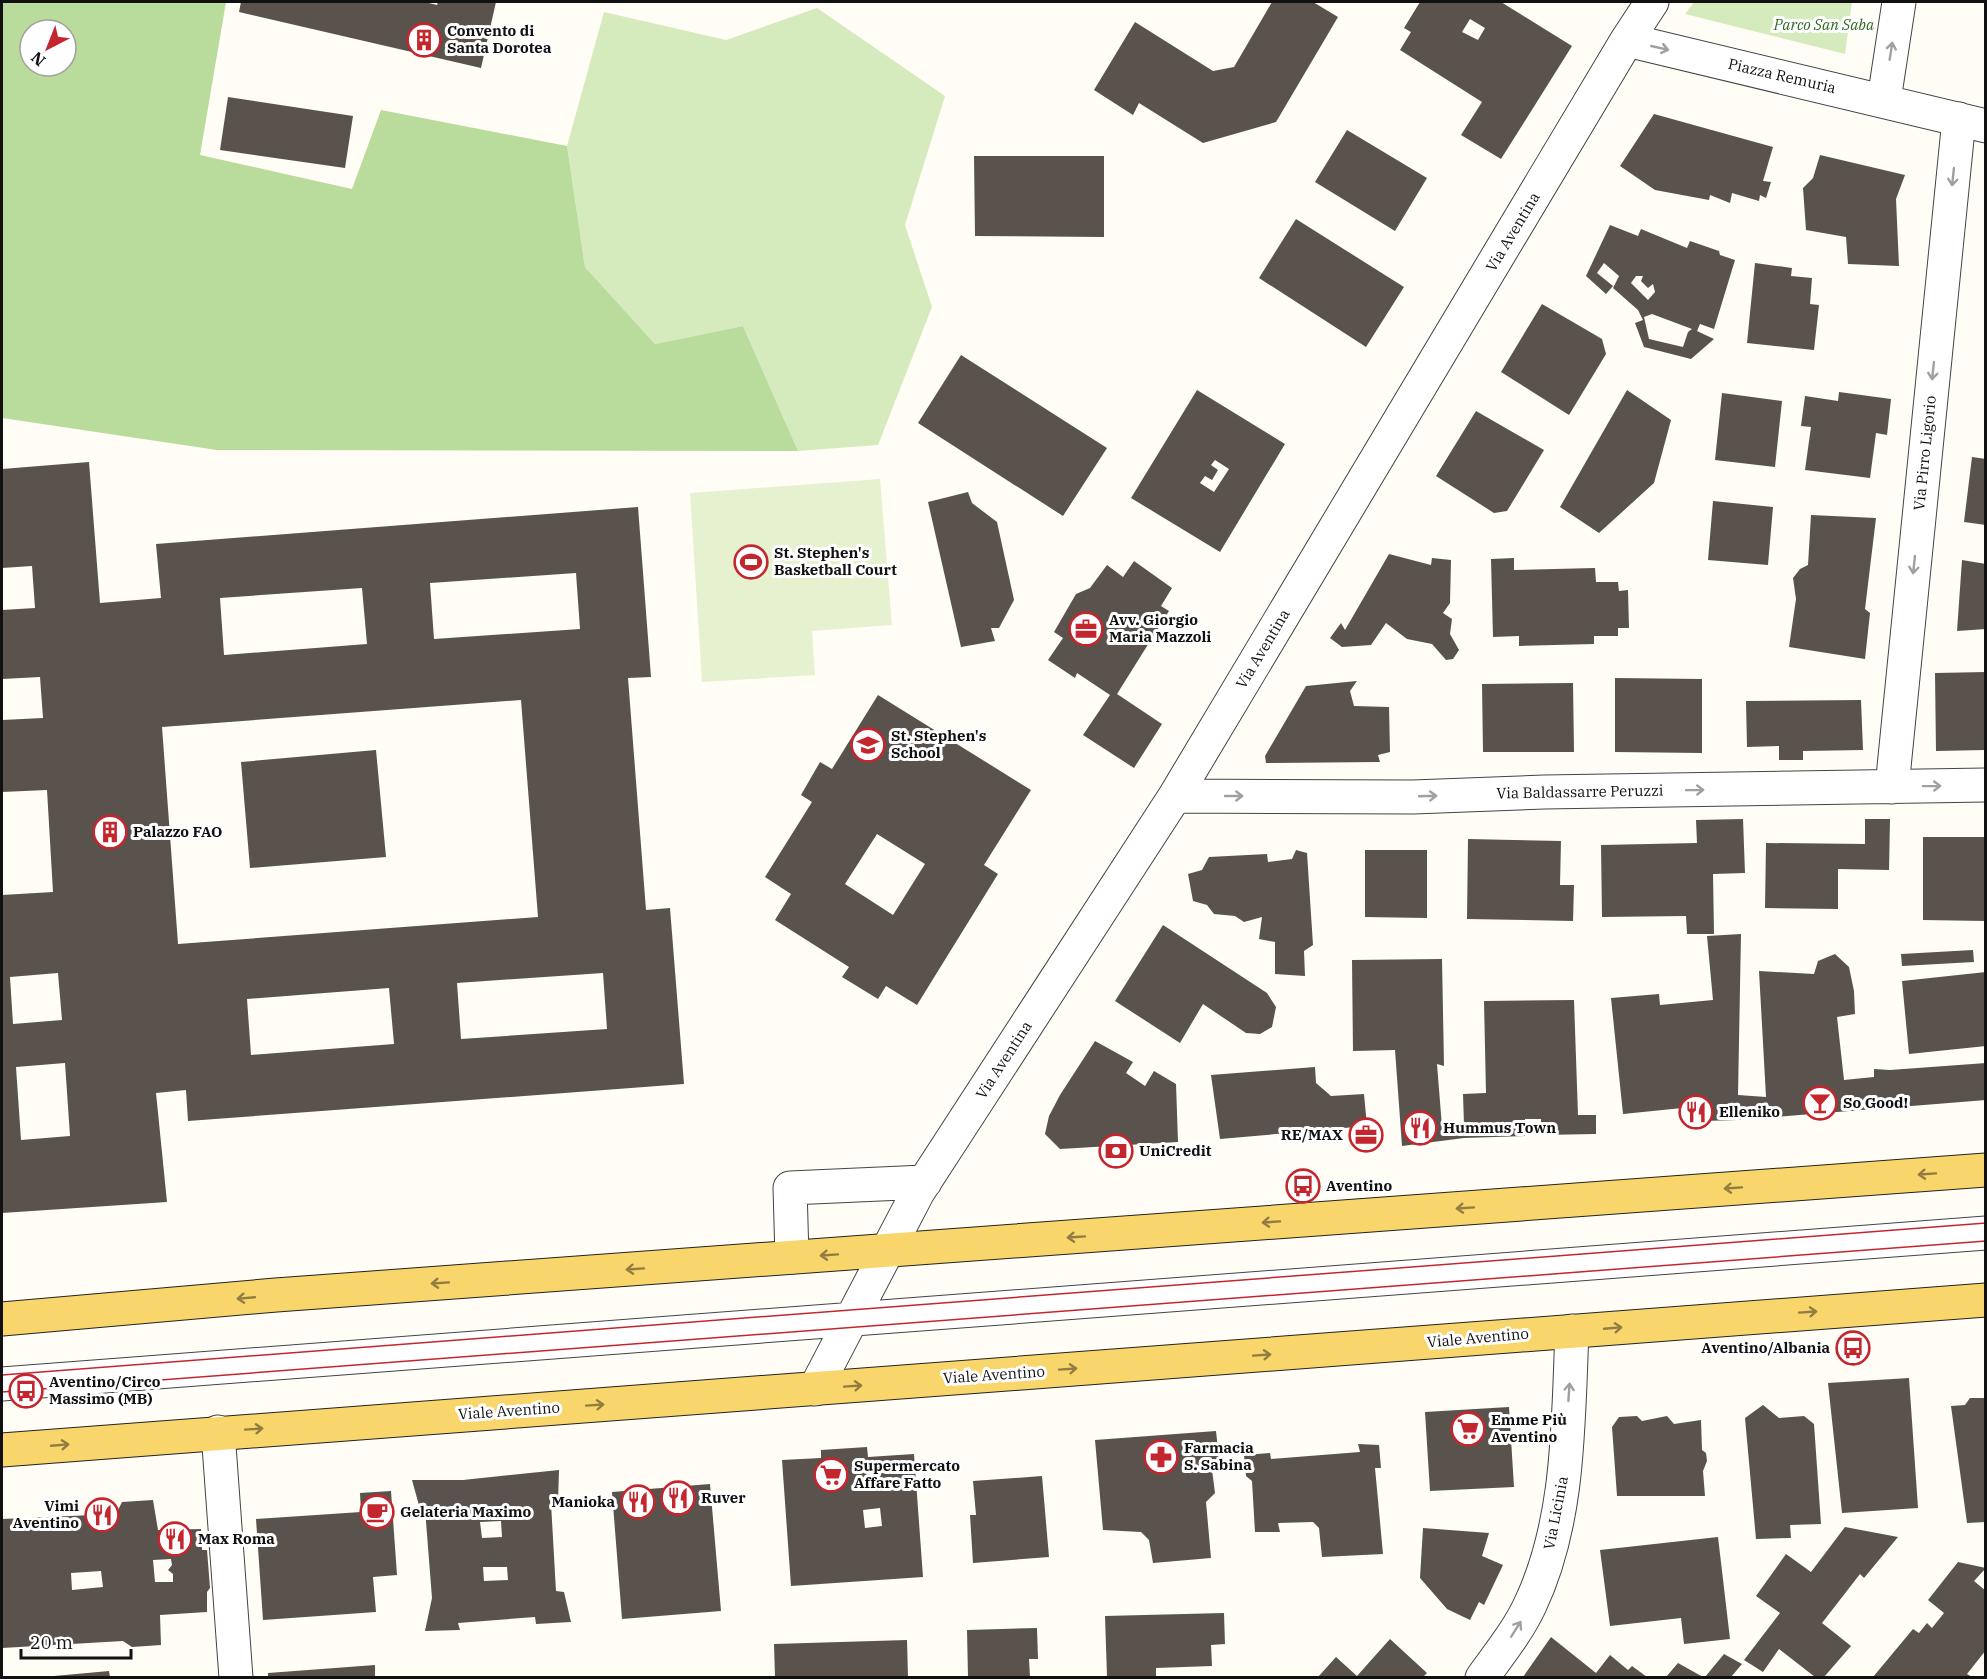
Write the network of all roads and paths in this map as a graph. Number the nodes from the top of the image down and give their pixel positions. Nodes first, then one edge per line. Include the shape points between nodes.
1 (1652, 2) edge
2 (1899, 2) edge
3 (1628, 40) junction
4 (1884, 100) junction
5 (1972, 122) edge
6 (1986, 785) edge
7 (1892, 787) junction
8 (1175, 796) junction
9 (1986, 1170) edge
10 (925, 1182) junction
11 (1986, 1233) edge
12 (888, 1251) junction
13 (792, 1257) junction
14 (1986, 1300) edge
15 (851, 1317) junction
16 (2, 1318) edge
17 (1572, 1331) junction
18 (2, 1384) edge
19 (815, 1389) junction
20 (218, 1432) junction
21 (2, 1450) edge
22 (236, 1677) edge
23 (1482, 1677) edge

1 - 3 street
4 -> 2 street
3 -> 4 street, Piazza Remuria
3 - 8 street, Via Aventina
4 - 5 street, Piazza Remuria
5 -> 7 street, Via Pirro Ligorio
7 -> 6 street, Via Baldassarre Peruzzi
8 -> 7 street, Via Baldassarre Peruzzi via 1413,797
8 - 10 street, Via Aventina
9 -> 12 main road
10 - 12 street, Via Aventina
10 - 13 street via 790,1188
11 - 15 street
12 -> 13 main road
12 - 15 street, Via Aventina
13 -> 16 main road
17 -> 14 main road, Viale Aventino
15 - 18 street
15 - 19 street, Via Aventina
19 -> 17 main road, Viale Aventino
23 -> 17 street, Via Licinia via 1527,1610 1551,1542 1564,1463
20 -> 19 main road, Viale Aventino
21 -> 20 main road, Viale Aventino
20 - 22 street

